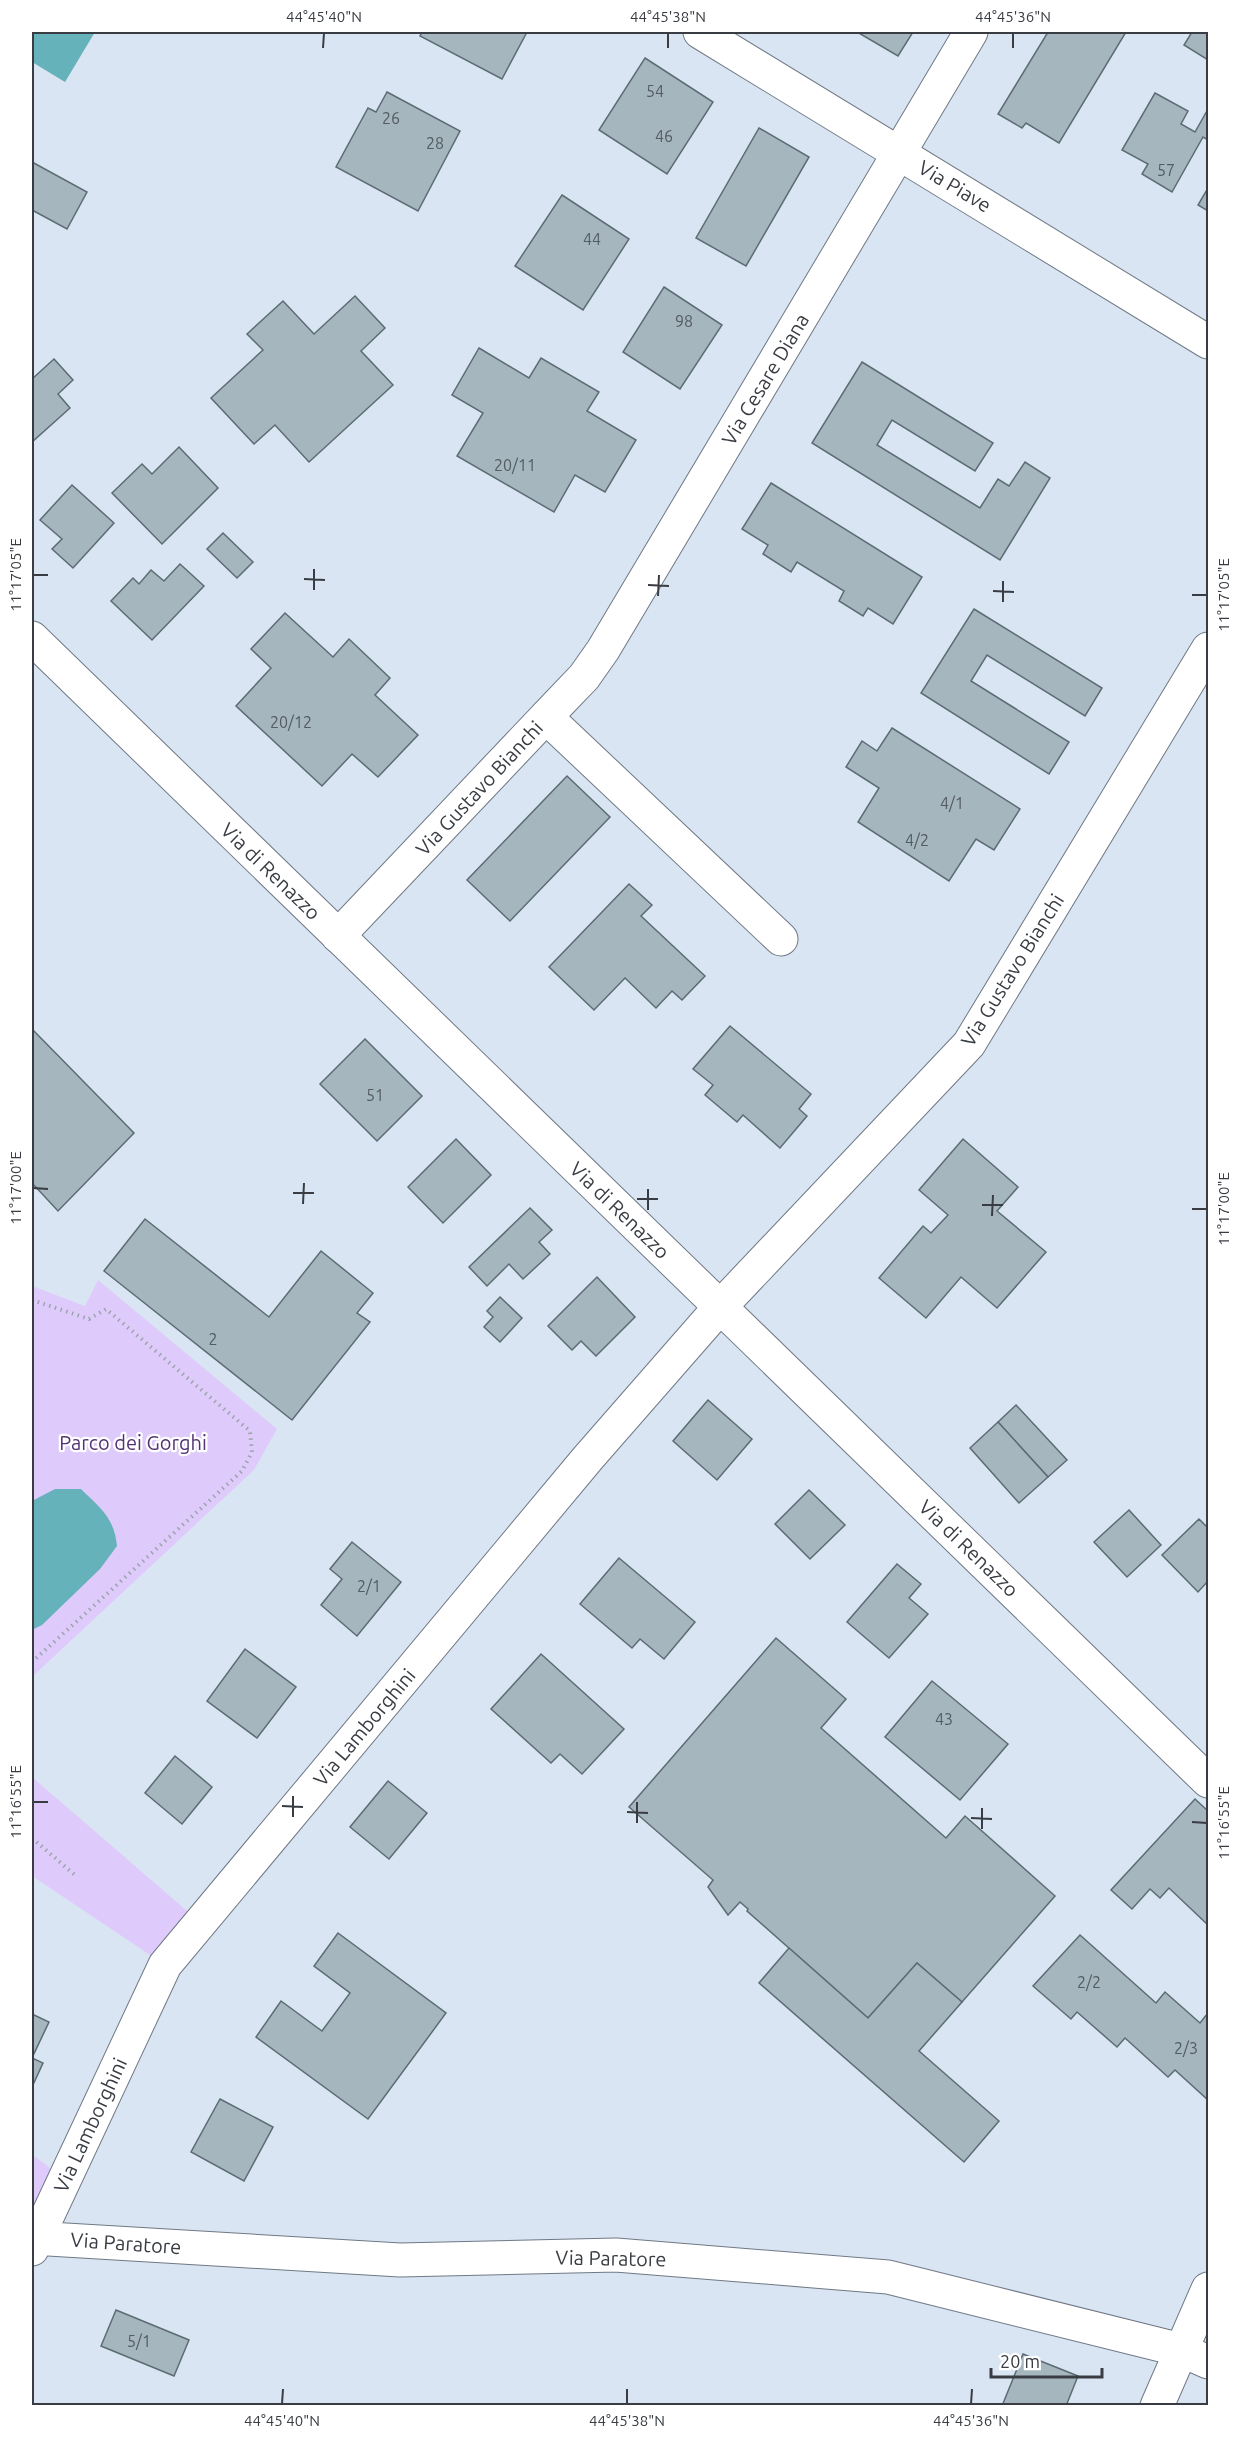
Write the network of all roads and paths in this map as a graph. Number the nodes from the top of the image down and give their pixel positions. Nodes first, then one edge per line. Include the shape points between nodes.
1 (700, 32) edge
2 (971, 32) edge
3 (900, 153) junction
4 (1209, 342) edge
5 (32, 638) edge
6 (1209, 650) edge
7 (546, 717) junction
8 (338, 936) junction
9 (781, 939) dead end
10 (32, 1300) edge
11 (720, 1306) junction
12 (32, 1662) edge
13 (1209, 1781) edge
14 (32, 1838) edge
15 (76, 1875) dead end
16 (33, 2241) edge
17 (1209, 2289) edge
18 (1195, 2356) edge
19 (1157, 2406) edge

1 - 3 street, Via Piave
2 - 3 street, Via Cesare Diana
3 - 4 street, Via Piave
3 - 7 street, Via Cesare Diana via 603,650 584,677
5 - 8 street, Via di Renazzo
6 - 11 street, Via Gustavo Bianchi via 969,1044
7 - 8 street, Via Gustavo Bianchi
7 - 9 street, Via Gustavo Bianchi
8 - 11 street, Via di Renazzo
10 - 12 path via 89,1318 106,1309 250,1431 252,1452 242,1472
11 - 13 street, Via di Renazzo
11 - 16 street, Via Lamborghini via 588,1458 165,1965
14 - 15 path
16 - 18 street, Via Paratore via 400,2260 616,2255 888,2277
17 - 18 street
18 - 19 street

